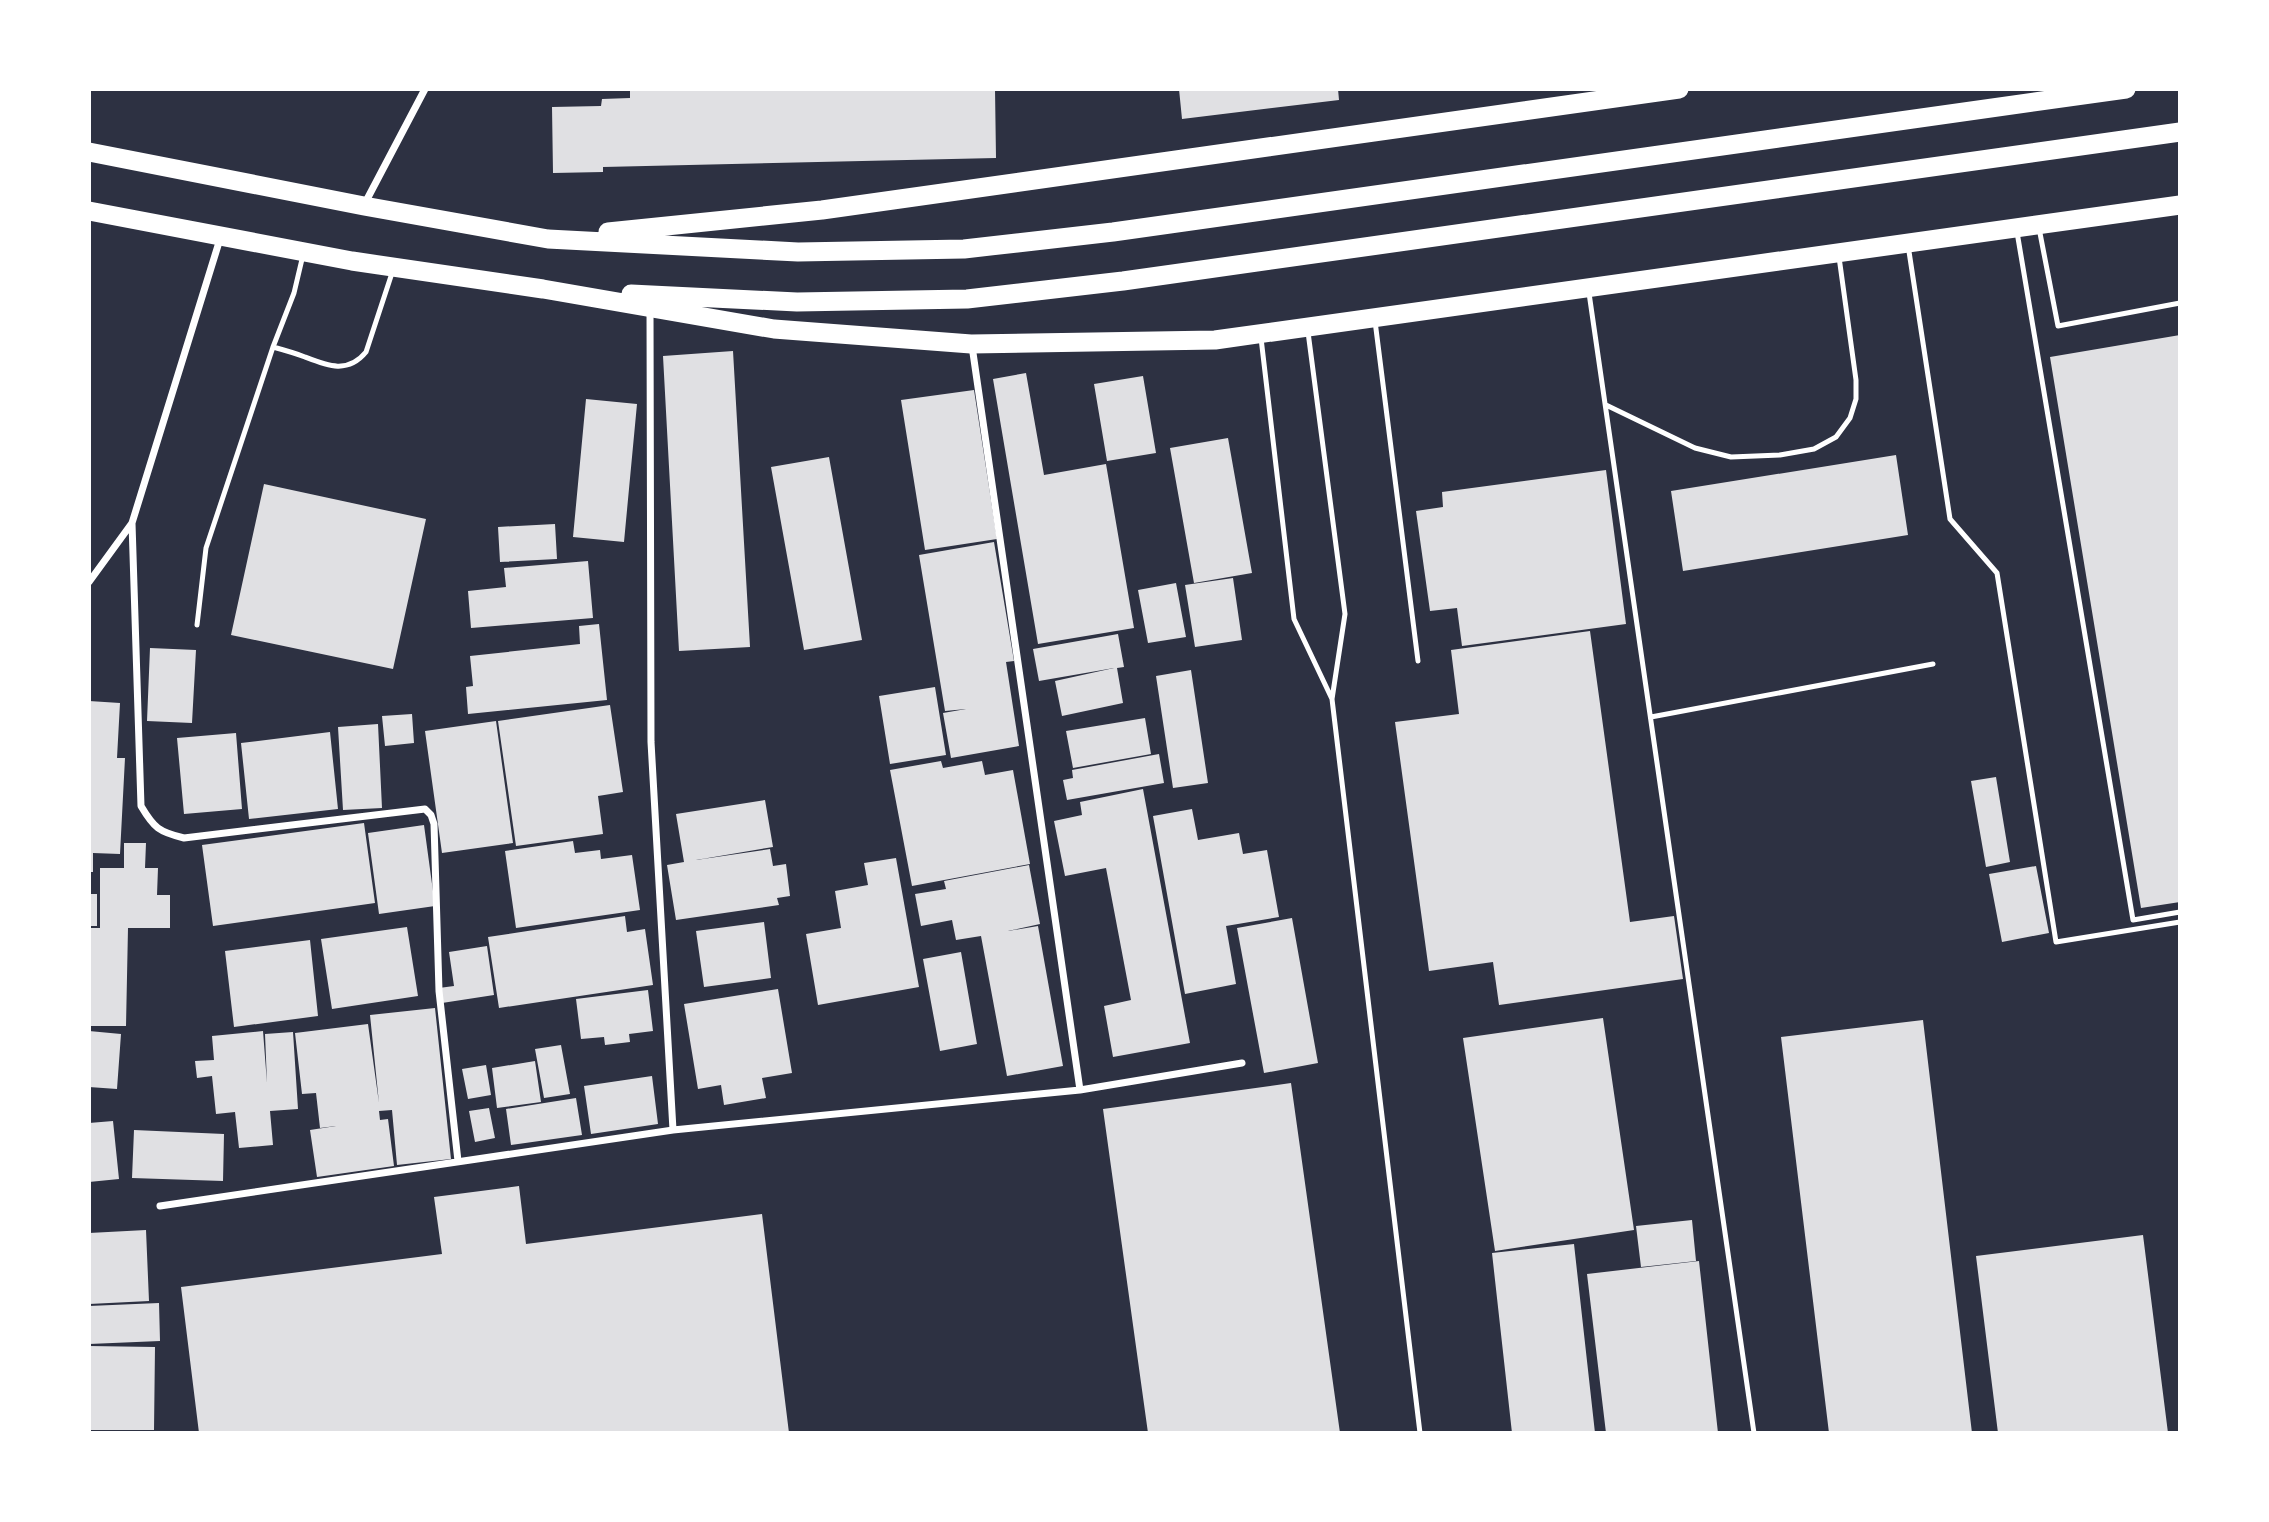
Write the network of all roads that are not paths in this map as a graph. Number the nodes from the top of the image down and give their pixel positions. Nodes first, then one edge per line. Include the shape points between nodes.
1 (425, 89) edge
2 (1679, 89) edge
3 (2126, 89) edge
4 (1635, 92) edge
5 (2180, 132) edge
6 (89, 152) edge
7 (2180, 205) edge
8 (364, 206) junction
9 (89, 211) edge
10 (2039, 225) junction
11 (2017, 229) junction
12 (221, 236) junction
13 (548, 239) junction
14 (1907, 243) junction
15 (304, 252) junction
16 (1838, 253) junction
17 (394, 267) junction
18 (1588, 288) junction
19 (543, 289) junction
20 (2180, 303) edge
21 (650, 307) junction
22 (1374, 318) junction
23 (1307, 328) junction
24 (1261, 334) junction
25 (971, 344) junction
26 (273, 347) junction
27 (1606, 405) junction
28 (132, 523) junction
29 (89, 582) edge
30 (197, 625) dead end
31 (1418, 662) dead end
32 (1933, 664) dead end
33 (1332, 699) junction
34 (1651, 717) junction
35 (2180, 912) edge
36 (2180, 922) edge
37 (1242, 1063) dead end
38 (1080, 1090) junction
39 (673, 1130) junction
40 (458, 1161) junction
41 (160, 1206) dead end
42 (1420, 1433) edge
43 (1754, 1433) edge

1 - 8 street
2 - 4 highway
3 - 13 highway via 964,249 798,252
4 - 13 highway via 822,210
5 - 19 highway via 967,299 797,302
6 - 8 highway
7 - 10 highway
8 - 13 highway
9 - 12 highway
10 - 11 highway
10 - 20 lane via 2058,326
11 - 14 highway
11 - 35 lane via 2133,920
12 - 15 highway
12 - 28 street
14 - 16 highway
14 - 36 lane via 1950,519 1997,573 2056,942
15 - 17 highway
15 - 26 lane
16 - 18 highway
16 - 27 lane via 1856,398 1850,418 1836,437 1814,449 1731,457 1695,448
17 - 19 highway
17 - 26 lane via 366,352 359,360 326,366
18 - 22 highway
18 - 27 lane
19 - 21 highway
21 - 25 highway via 774,329
21 - 39 street via 651,742
22 - 23 highway
22 - 31 lane
23 - 24 highway
23 - 33 lane via 1346,614
24 - 25 highway via 1215,340
24 - 33 lane via 1294,619
25 - 38 street
26 - 30 lane via 206,548
27 - 34 lane
28 - 29 street
28 - 40 street via 141,807 152,825 184,838 425,809 431,815 439,991
32 - 34 lane
33 - 42 lane
34 - 43 lane
37 - 38 street
38 - 39 street
39 - 40 street
40 - 41 street

